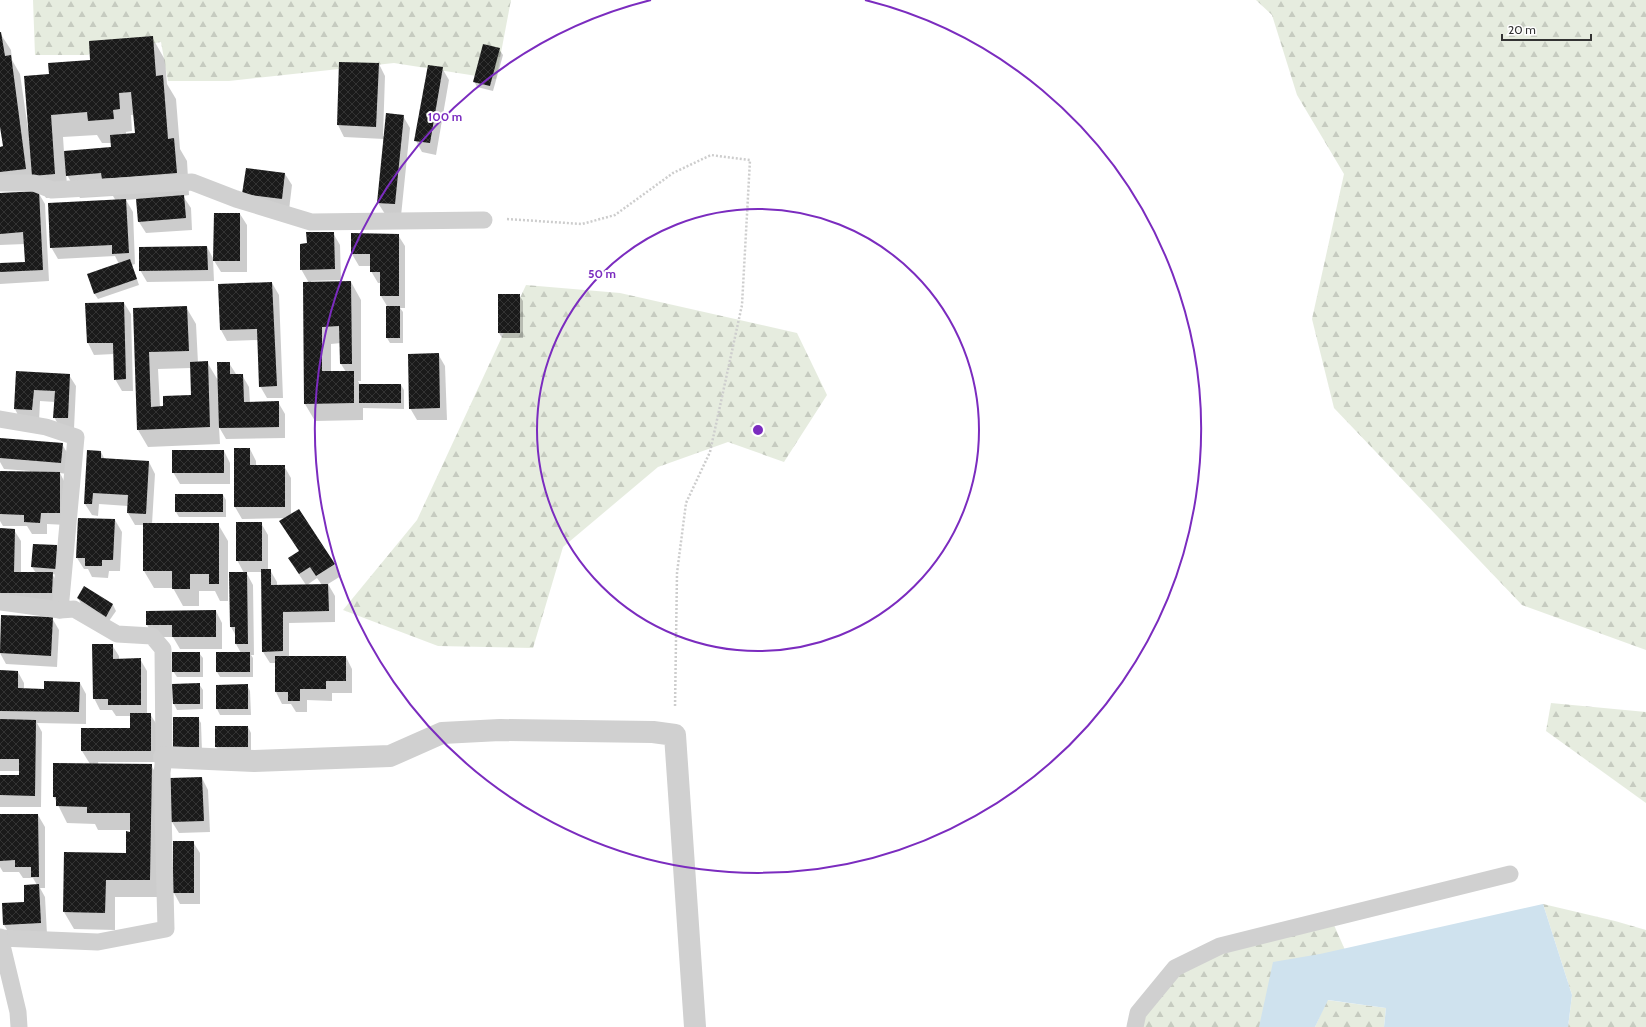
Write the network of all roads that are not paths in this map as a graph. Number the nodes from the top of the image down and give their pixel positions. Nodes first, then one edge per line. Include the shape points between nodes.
1 (0, 183) edge
2 (484, 220) road end
3 (0, 419) edge
4 (0, 602) edge
5 (60, 610) junction
6 (164, 756) junction
7 (1510, 874) dead end
8 (0, 938) edge
9 (19, 1027) edge
10 (695, 1027) edge
11 (1136, 1027) edge

1 - 2 lane via 34,183 52,190 192,182 236,199 311,222
3 - 5 lane via 46,427 76,437
4 - 5 lane
5 - 6 lane via 74,609 117,634 152,636 162,649
6 - 8 lane via 162,773 166,929 98,942
6 - 10 street via 254,761 390,756 442,733 500,730 654,732 675,735
7 - 11 lane via 1220,946 1175,968 1138,1014
8 - 9 lane via 18,1012

